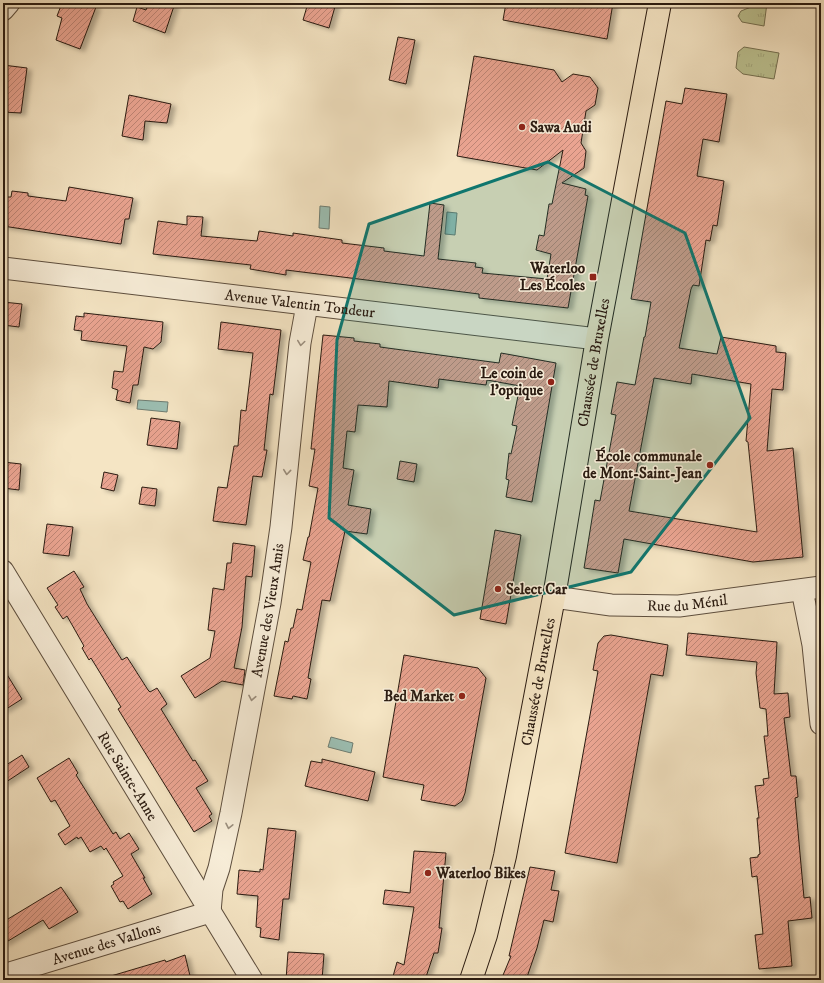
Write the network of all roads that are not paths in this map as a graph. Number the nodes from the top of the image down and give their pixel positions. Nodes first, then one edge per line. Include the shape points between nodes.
1 (9, 3) edge
2 (660, 3) edge
3 (3, 10) edge
4 (3, 268) edge
5 (307, 305) junction
6 (597, 339) junction
7 (3, 571) edge
8 (812, 588) edge
9 (554, 597) junction
10 (821, 724) edge
11 (210, 912) junction
12 (3, 975) edge
13 (252, 980) edge
14 (471, 980) edge

1 - 3 street
2 - 6 main road, Chaussée de Bruxelles
4 - 5 street, Avenue Valentin Tondeur
5 - 6 street, Avenue Valentin Tondeur
5 -> 11 street, Avenue des Vieux Amis via 300,343 281,527 270,603 231,813 212,889
6 - 9 main road, Chaussée de Bruxelles
7 - 11 street, Rue Sainte-Anne
8 - 9 street, Rue du Ménil via 679,606 611,605
8 - 10 street via 813,645
9 - 14 main road, Chaussée de Bruxelles via 505,856 486,935
11 - 12 street, Avenue des Vallons
11 - 13 street, Rue Sainte-Anne

